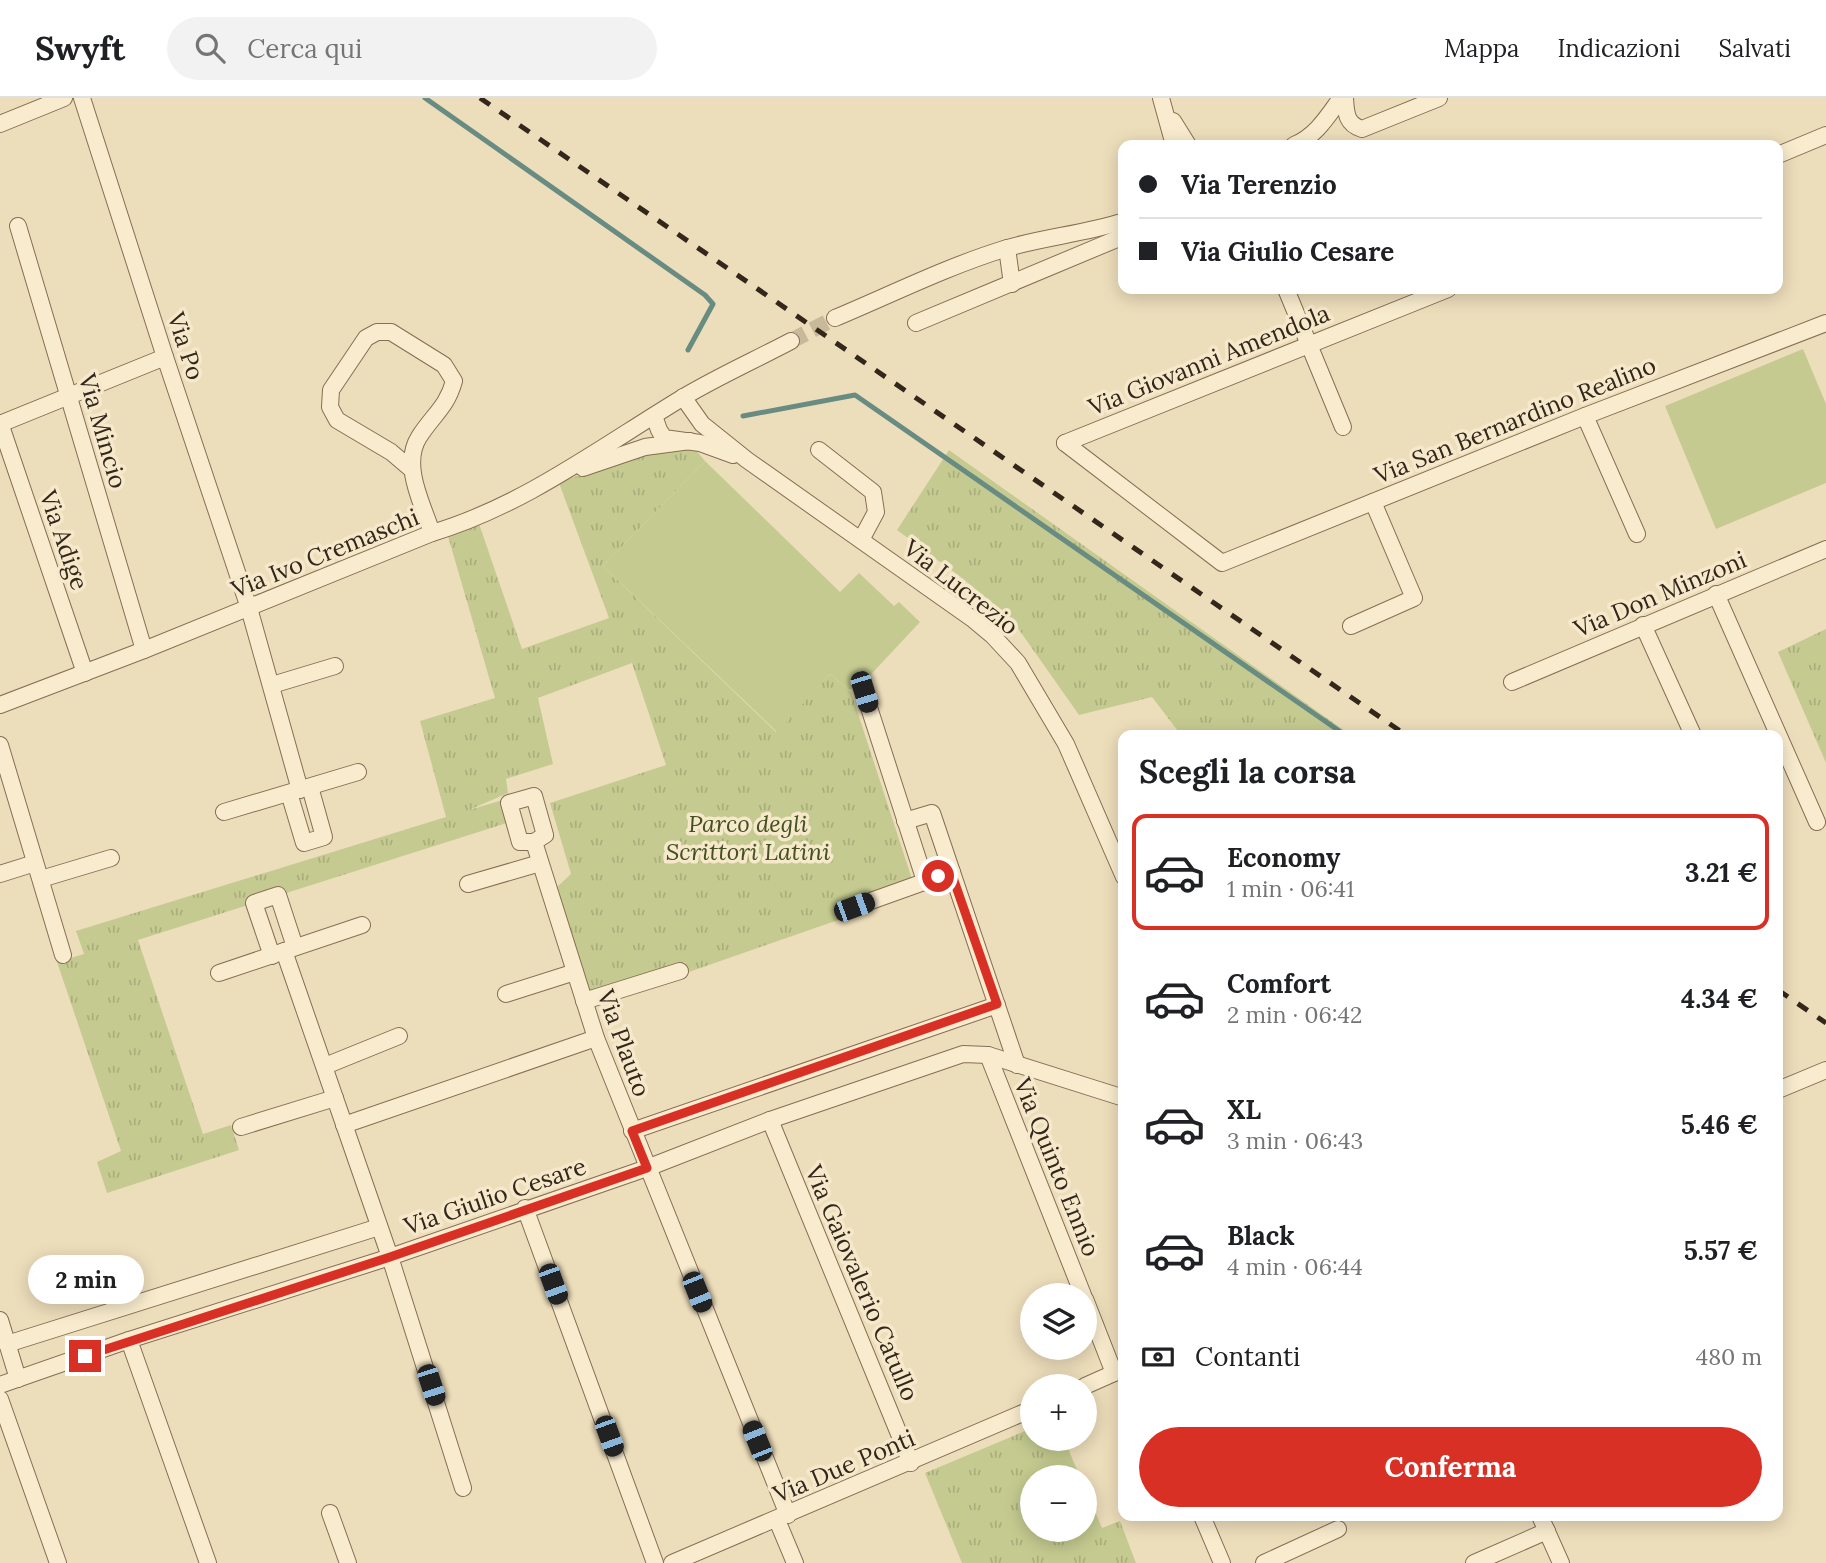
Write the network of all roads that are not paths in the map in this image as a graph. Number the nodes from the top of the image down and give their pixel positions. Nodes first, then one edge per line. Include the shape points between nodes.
1 (64, 98) edge
2 (82, 98) edge
3 (1343, 98) edge
4 (1439, 98) edge
5 (1162, 102) edge
6 (30, 104) edge
7 (0, 124) edge
8 (1826, 135) edge
9 (1173, 140) edge
10 (1185, 140) edge
11 (1306, 140) edge
12 (1783, 153) edge
13 (1118, 223) edge
14 (18, 226) dead end
15 (1118, 239) edge
16 (1007, 248) junction
17 (1012, 284) junction
18 (1288, 294) edge
19 (1436, 294) edge
20 (835, 318) tunnel mouth
21 (916, 323) dead end
22 (1826, 323) edge
23 (791, 341) tunnel mouth
24 (1309, 345) junction
25 (165, 356) junction
26 (69, 396) junction
27 (683, 397) junction
28 (654, 416) junction
29 (1585, 416) junction
30 (0, 424) edge
31 (1343, 427) dead end
32 (690, 441) junction
33 (819, 450) dead end
34 (747, 460) junction
35 (411, 469) junction
36 (557, 476) junction
37 (1373, 502) junction
38 (432, 533) junction
39 (1637, 534) dead end
40 (861, 540) junction
41 (1826, 548) edge
42 (1222, 563) joint
43 (1716, 594) junction
44 (249, 608) junction
45 (1643, 625) junction
46 (1351, 626) dead end
47 (144, 650) junction
48 (335, 666) dead end
49 (86, 673) junction
50 (1512, 682) dead end
51 (272, 685) junction
52 (864, 692) dead end
53 (0, 705) edge
54 (1691, 730) edge
55 (1776, 730) edge
56 (0, 745) edge
57 (1783, 745) edge
58 (358, 772) dead end
59 (300, 790) junction
60 (224, 812) dead end
61 (905, 821) junction
62 (1817, 822) dead end
63 (534, 842) dead end
64 (111, 858) dead end
65 (35, 863) junction
66 (540, 863) junction
67 (1118, 863) edge
68 (951, 872) junction
69 (0, 874) edge
70 (41, 879) junction
71 (925, 881) junction
72 (468, 884) dead end
73 (854, 907) dead end
74 (362, 925) dead end
75 (284, 951) junction
76 (63, 955) dead end
77 (680, 971) dead end
78 (575, 972) junction
79 (219, 973) dead end
80 (506, 994) dead end
81 (584, 1001) junction
82 (997, 1004) junction
83 (399, 1036) dead end
84 (596, 1038) junction
85 (988, 1055) junction
86 (1017, 1065) junction
87 (325, 1066) junction
88 (1826, 1070) edge
89 (1783, 1088) edge
90 (1118, 1096) edge
91 (335, 1098) junction
92 (770, 1121) junction
93 (344, 1125) junction
94 (241, 1128) dead end
95 (632, 1131) junction
96 (647, 1168) junction
97 (525, 1209) junction
98 (379, 1227) junction
99 (390, 1257) junction
100 (1078, 1283) edge
101 (0, 1320) edge
102 (1097, 1324) edge
103 (129, 1340) junction
104 (7, 1344) junction
105 (1118, 1369) edge
106 (1118, 1371) edge
107 (18, 1378) junction
108 (1097, 1381) edge
109 (0, 1385) edge
110 (0, 1399) edge
111 (1020, 1414) edge
112 (911, 1463) junction
113 (463, 1488) dead end
114 (330, 1513) dead end
115 (782, 1518) junction
116 (1204, 1521) edge
117 (1542, 1521) edge
118 (1338, 1529) dead end
119 (1547, 1531) junction
120 (58, 1563) edge
121 (208, 1563) edge
122 (348, 1563) edge
123 (655, 1563) edge
124 (672, 1563) edge
125 (795, 1563) edge
126 (1222, 1563) edge
127 (1264, 1563) edge
128 (1474, 1563) edge
129 (1561, 1563) edge

1 - 6 street
2 - 25 street, Via Po
3 - 4 street via 1350,123 1362,130
3 - 11 street
5 - 9 street
5 - 10 street
6 - 7 street
8 - 12 street
13 - 16 street
14 - 26 street, Via Mincio
15 - 17 street
16 - 17 street
16 - 20 street
17 - 21 street
18 - 24 street
19 - 24 street, Via Giovanni Amendola
22 - 29 street, Via San Bernardino Realino
23 - 27 street, Via Ivo Cremaschi
24 - 31 street
24 - 42 street, Via Giovanni Amendola via 1065,443
25 - 26 street
25 - 44 street, Via Po
26 - 30 street
26 - 47 street, Via Mincio
27 - 28 street, Via Ivo Cremaschi
27 - 34 street, Via Lucrezio via 702,424
28 - 32 street, Via Lucrezio via 664,438
28 - 36 street, Via Ivo Cremaschi
29 - 37 street, Via San Bernardino Realino
29 - 39 street
30 - 49 street, Via Adige
32 - 34 street, Via Lucrezio
32 - 36 street, Via Lucrezio via 645,447
33 - 40 street via 873,492 876,512
34 - 40 street, Via Lucrezio
35 - 35 street via 417,440 450,398 454,381 444,365 391,332 377,332 366,338 331,390 330,407 337,420
35 - 38 street
36 - 38 street, Via Ivo Cremaschi via 459,525
37 - 42 street, Via San Bernardino Realino
37 - 46 street via 1414,598
38 - 44 street, Via Ivo Cremaschi
40 - 67 street, Via Lucrezio via 974,620 1018,663 1066,744
41 - 43 street, Via Don Minzoni
43 - 45 street, Via Don Minzoni
43 - 55 street
44 - 47 street, Via Ivo Cremaschi
44 - 51 street, Via Po
45 - 50 street, Via Don Minzoni
45 - 54 street
47 - 49 street, Via Ivo Cremaschi
48 - 51 street
49 - 53 street, Via Ivo Cremaschi
51 - 59 street, Via Po
52 - 61 street
56 - 65 street
57 - 62 street
58 - 59 street
59 - 60 street
61 - 68 street via 932,813
61 - 71 street
63 - 66 street, Via Plauto
64 - 70 street
65 - 69 street
65 - 70 street
66 - 72 street
66 - 78 street, Via Plauto
68 - 71 street
68 - 82 street
70 - 76 street
71 - 73 street
74 - 75 street
75 - 79 street
75 - 87 street
77 - 81 street
78 - 80 street, Via Plauto
78 - 81 street, Via Plauto
81 - 84 street, Via Plauto
82 - 86 street
82 - 95 street
83 - 87 street
84 - 93 street
84 - 95 street, Via Plauto
85 - 86 street, Via Giulio Cesare
85 - 92 street, Via Giulio Cesare via 963,1054
85 - 100 street, Via Quinto Ennio
86 - 90 street, Via Giulio Cesare
87 - 91 street
88 - 89 street
91 - 93 street
91 - 94 street
92 - 96 street, Via Giulio Cesare
92 - 112 street, Via Gaiovalerio Catullo
93 - 98 street
95 - 96 street, Via Plauto
96 - 97 street, Via Giulio Cesare
96 - 115 street, Via Plauto
97 - 99 street, Via Giulio Cesare
97 - 123 street
98 - 99 street
98 - 104 street, Via Giulio Cesare
99 - 103 street, Via Giulio Cesare
99 - 113 street
101 - 104 street
102 - 105 street, Via Quinto Ennio
103 - 107 street, Via Giulio Cesare
103 - 121 street
104 - 107 street
106 - 108 street
107 - 109 street, Via Giulio Cesare
110 - 120 street
111 - 112 street, Via Due Ponti
112 - 115 street, Via Due Ponti
114 - 122 street
115 - 124 street, Via Due Ponti
115 - 125 street, Via Plauto
116 - 126 street
117 - 119 street
118 - 127 street
119 - 128 street
119 - 129 street

